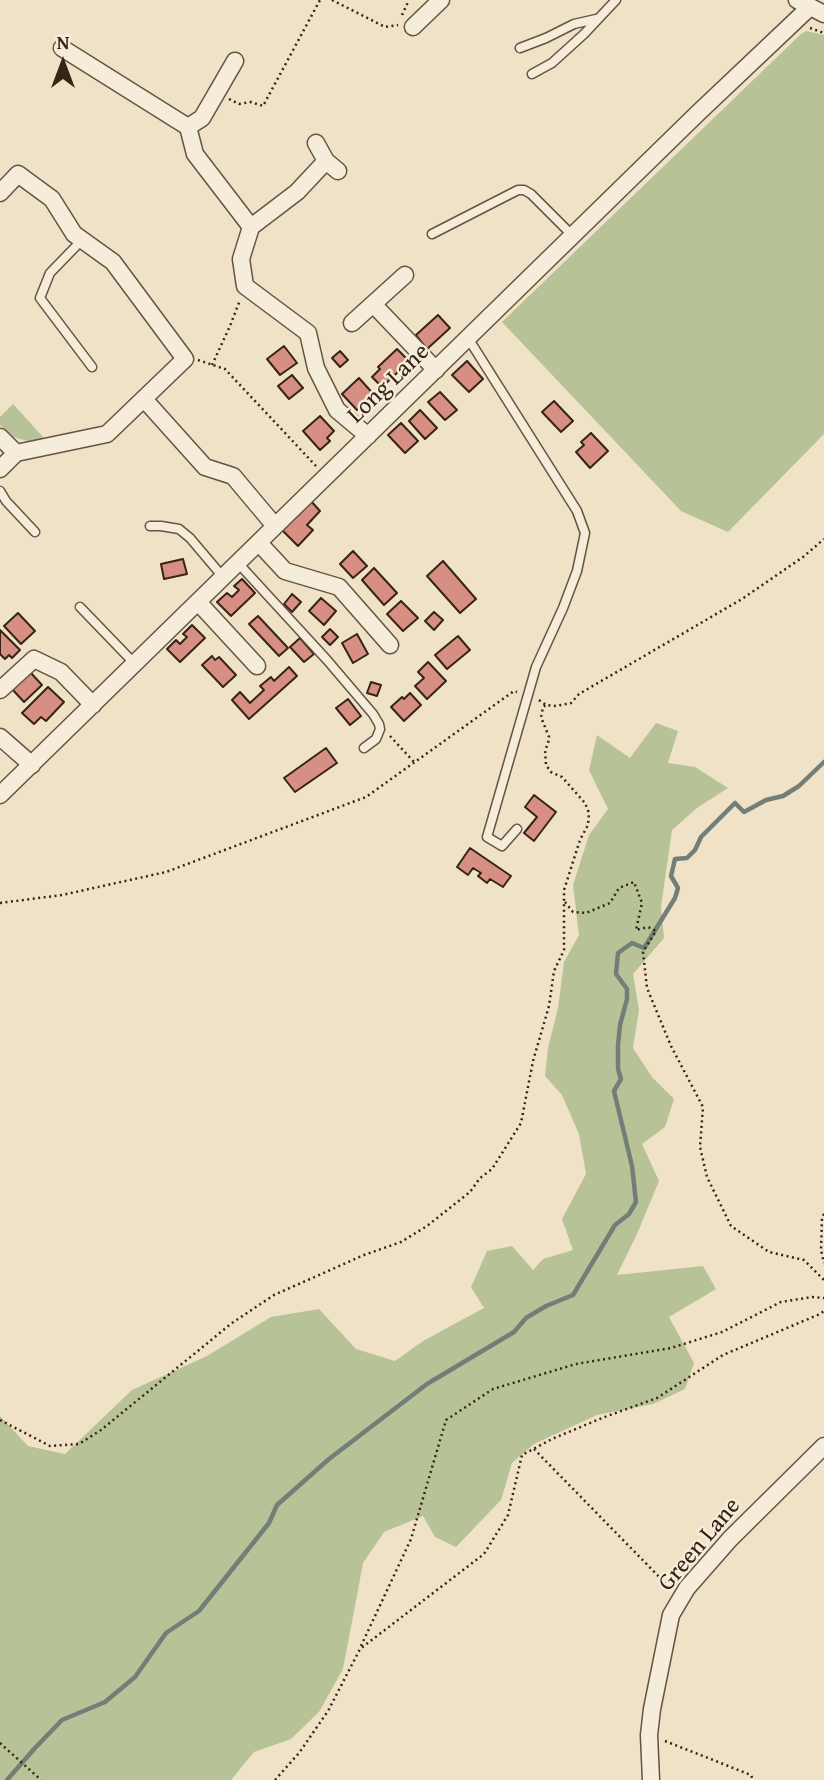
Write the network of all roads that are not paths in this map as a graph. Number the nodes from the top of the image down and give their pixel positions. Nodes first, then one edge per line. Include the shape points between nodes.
1 (441, 0) edge
2 (616, 0) edge
3 (810, 7) edge
4 (596, 19) junction
5 (414, 27) dead end
6 (62, 48) dead end
7 (520, 48) dead end
8 (235, 61) dead end
9 (532, 74) dead end
10 (188, 127) junction
11 (316, 144) dead end
12 (0, 193) edge
13 (251, 227) junction
14 (432, 234) dead end
15 (573, 236) junction
16 (82, 240) junction
17 (405, 275) dead end
18 (373, 304) junction
19 (352, 323) dead end
20 (468, 338) junction
21 (92, 367) dead end
22 (436, 370) junction
23 (144, 399) junction
24 (368, 436) junction
25 (0, 437) edge
26 (16, 453) junction
27 (0, 468) edge
28 (0, 491) edge
29 (150, 526) dead end
30 (275, 526) junction
31 (35, 532) dead end
32 (259, 543) junction
33 (238, 563) junction
34 (223, 577) junction
35 (198, 602) junction
36 (80, 607) dead end
37 (390, 645) dead end
38 (135, 664) junction
39 (257, 666) dead end
40 (0, 690) edge
41 (93, 705) junction
42 (0, 737) edge
43 (364, 748) dead end
44 (32, 765) junction
45 (0, 795) edge
46 (517, 828) dead end
47 (824, 1446) edge
48 (651, 1780) edge

1 - 5 street
2 - 4 lane
3 - 15 street, Long Lane
4 - 7 lane
4 - 9 lane via 552,63
6 - 10 street
8 - 10 street via 202,118
10 - 13 street via 195,154
11 - 13 street via 332,166
12 - 16 street via 18,174 52,199
13 - 24 street via 241,259 245,286 308,333 316,368 337,410
14 - 15 lane via 524,190
15 - 20 street, Long Lane
16 - 21 lane via 50,273 40,298
16 - 23 street via 113,262 185,359
17 - 18 street
18 - 19 street
18 - 22 street
20 - 22 street, Long Lane
20 - 46 lane via 577,511 585,533 577,571 536,667 487,837 502,846
22 - 24 street, Long Lane
23 - 26 street via 107,434
23 - 30 street via 205,467 233,476
24 - 30 street, Long Lane
25 - 26 street
26 - 27 street
28 - 31 lane
29 - 34 lane via 179,529
30 - 32 street, Long Lane
32 - 33 street, Long Lane
32 - 37 street via 285,571 339,587
33 - 34 street, Long Lane
33 - 43 lane via 379,724 376,739
34 - 35 street, Long Lane
35 - 38 street, Long Lane
35 - 39 street
36 - 38 lane
38 - 41 street, Long Lane
40 - 41 street via 34,659 61,672
41 - 44 street, Long Lane
42 - 44 street
44 - 45 street, Long Lane
47 - 48 street, Green Lane via 730,1539 687,1588 671,1615 649,1735

